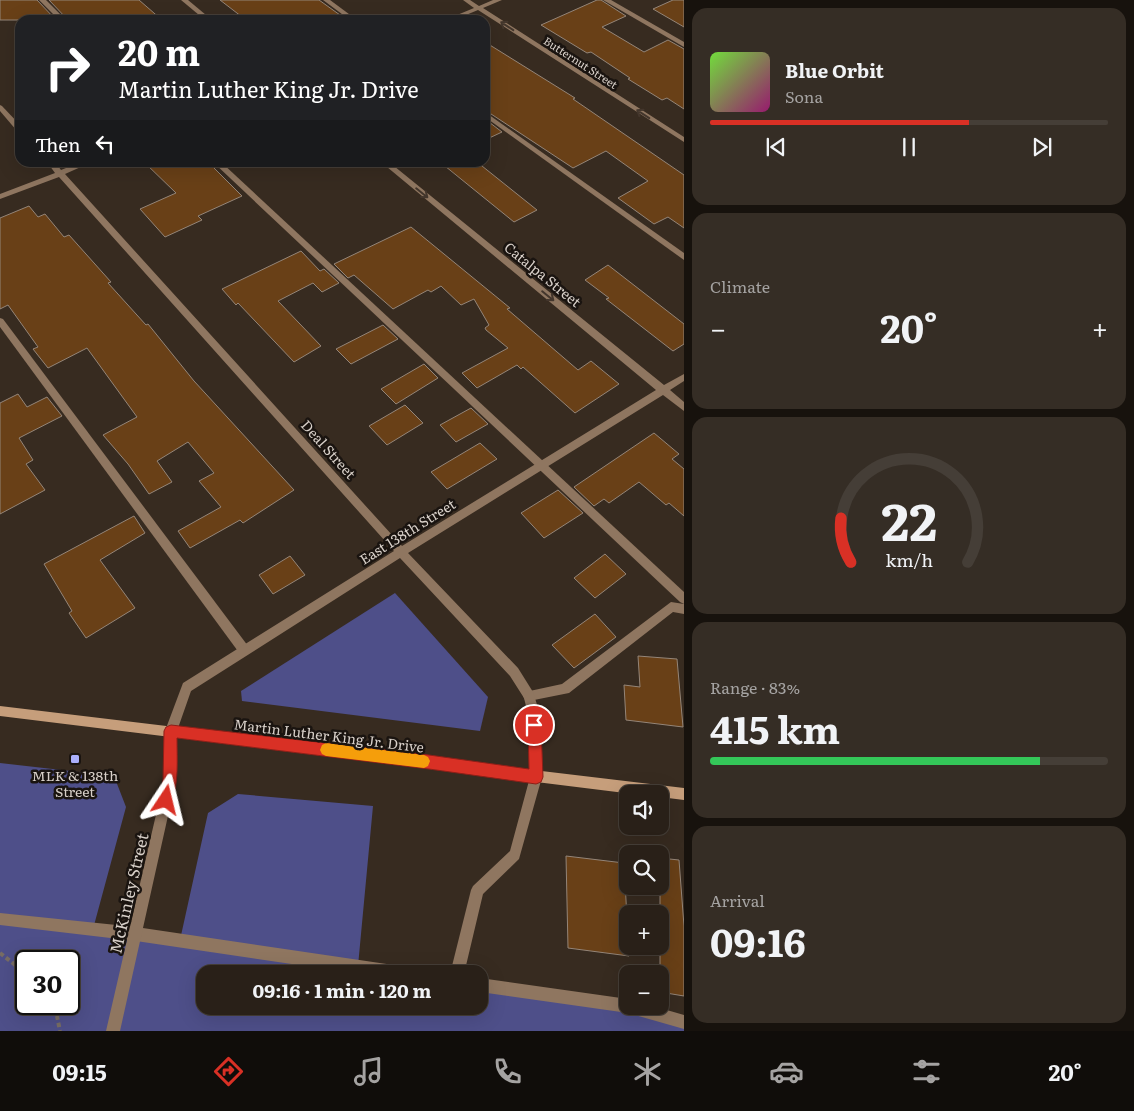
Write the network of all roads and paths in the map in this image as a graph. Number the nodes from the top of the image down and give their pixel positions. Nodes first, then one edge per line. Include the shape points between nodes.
1 (42, 0) edge
2 (184, 0) edge
3 (326, 0) edge
4 (466, 0) edge
5 (499, 0) edge
6 (606, 0) edge
7 (479, 8) junction
8 (58, 15) edge
9 (203, 15) edge
10 (347, 15) edge
11 (461, 15) edge
12 (490, 15) edge
13 (490, 15) edge
14 (684, 46) edge
15 (0, 107) edge
16 (490, 118) edge
17 (15, 124) edge
18 (684, 140) edge
19 (54, 167) edge
20 (76, 167) edge
21 (221, 167) edge
22 (390, 167) edge
23 (60, 174) junction
24 (0, 198) edge
25 (684, 257) edge
26 (0, 321) edge
27 (684, 377) edge
28 (664, 390) junction
29 (684, 407) edge
30 (540, 466) junction
31 (401, 552) junction
32 (684, 599) edge
33 (684, 608) edge
34 (244, 650) junction
35 (528, 696) junction
36 (0, 711) edge
37 (171, 731) junction
38 (536, 777) junction
39 (684, 794) edge
40 (0, 919) edge
41 (136, 934) junction
42 (0, 953) edge
43 (15, 965) edge
44 (346, 965) edge
45 (459, 965) edge
46 (488, 986) edge
47 (619, 1005) edge
48 (56, 1015) edge
49 (660, 1015) edge
50 (684, 1022) edge
51 (60, 1031) edge
52 (113, 1031) edge

1 - 8 street
2 - 9 street
3 - 10 street
4 - 7 street, Butternut Street
5 - 7 street
6 - 14 street
7 - 11 street
13 -> 7 street, Butternut Street
18 -> 12 street, Butternut Street
15 - 17 street
16 - 25 street
19 - 23 street, Deal Street
20 - 23 street
21 - 30 street
22 -> 28 street, Catalpa Street
23 - 24 street
23 - 31 street, Deal Street
26 - 34 street
27 - 28 street, East 138th Street
28 - 29 street, Catalpa Street
28 - 30 street, East 138th Street
30 - 31 street, East 138th Street
30 - 32 street
31 - 34 street, East 138th Street
31 - 35 street, Deal Street via 514,672
33 - 35 street via 671,607 565,688
34 - 37 street, East 138th Street via 187,687
35 - 38 street, Deal Street via 534,714
36 - 37 main road, Martin Luther King Jr. Drive
37 - 38 main road, Martin Luther King Jr. Drive
37 - 41 street, McKinley Street via 170,780
38 - 39 main road, Martin Luther King Jr. Drive
38 - 45 street, Deal Street via 515,855 477,890
40 - 41 street
41 - 44 street
41 - 52 street, McKinley Street
42 - 43 path
46 - 47 street
48 - 51 path
49 - 50 street

